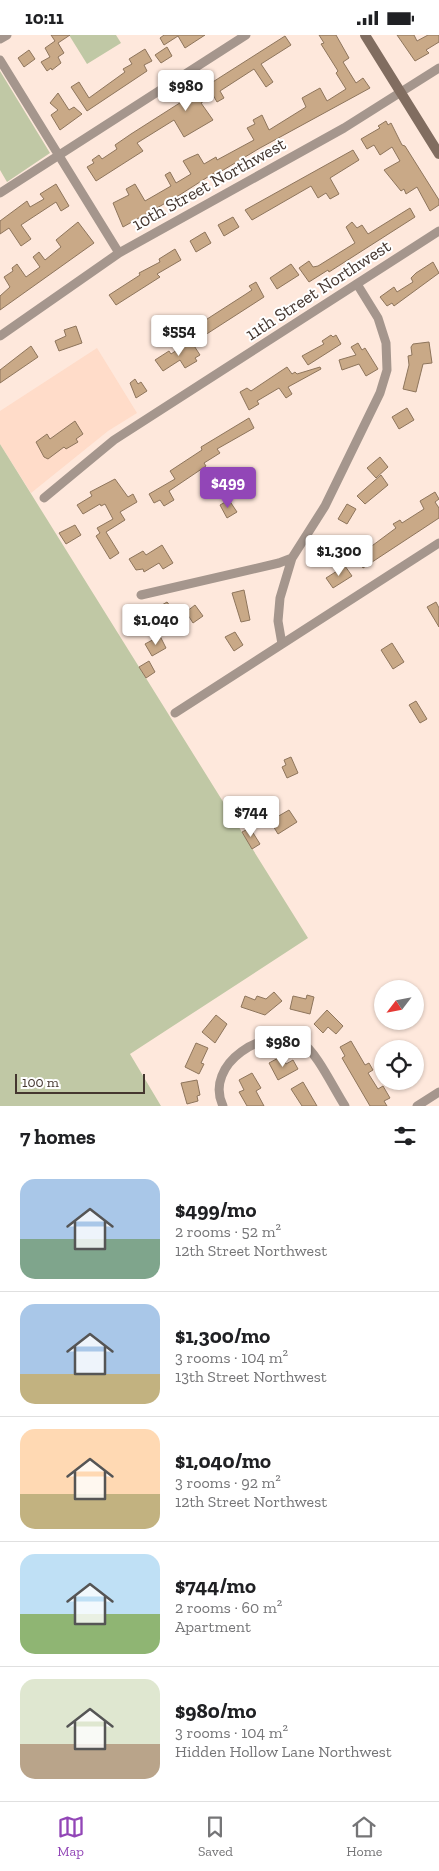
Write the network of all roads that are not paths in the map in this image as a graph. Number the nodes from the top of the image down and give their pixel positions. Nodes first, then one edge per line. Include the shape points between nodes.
1 (7, 35) edge
2 (246, 35) edge
3 (365, 35) edge
4 (0, 39) edge
5 (0, 60) edge
6 (439, 67) edge
7 (400, 92) junction
8 (439, 154) edge
9 (59, 155) junction
10 (0, 193) edge
11 (439, 231) edge
12 (119, 253) junction
13 (357, 284) junction
14 (0, 336) edge
15 (44, 498) dead end
16 (439, 543) edge
17 (292, 558) junction
18 (141, 595) dead end
19 (282, 644) junction
20 (175, 713) dead end
21 (439, 1092) edge
22 (223, 1106) edge
23 (345, 1106) edge
24 (417, 1106) edge

1 - 4 street
2 - 9 street
3 - 7 street
5 - 9 street
6 - 7 street, 10th Street Northwest
7 - 8 street
7 - 12 street, 10th Street Northwest via 344,128
9 - 10 street
9 - 12 street
11 - 13 street, 11th Street Northwest
12 - 14 street, 10th Street Northwest
13 - 15 street, 11th Street Northwest via 114,440
13 - 17 street via 378,318 386,343 387,370 380,393 324,506
16 - 19 street
17 - 18 street
17 - 19 street via 280,598 278,621
19 - 20 street
21 - 24 street
22 - 23 street via 219,1090 222,1073 228,1064 246,1050 277,1038 303,1043

